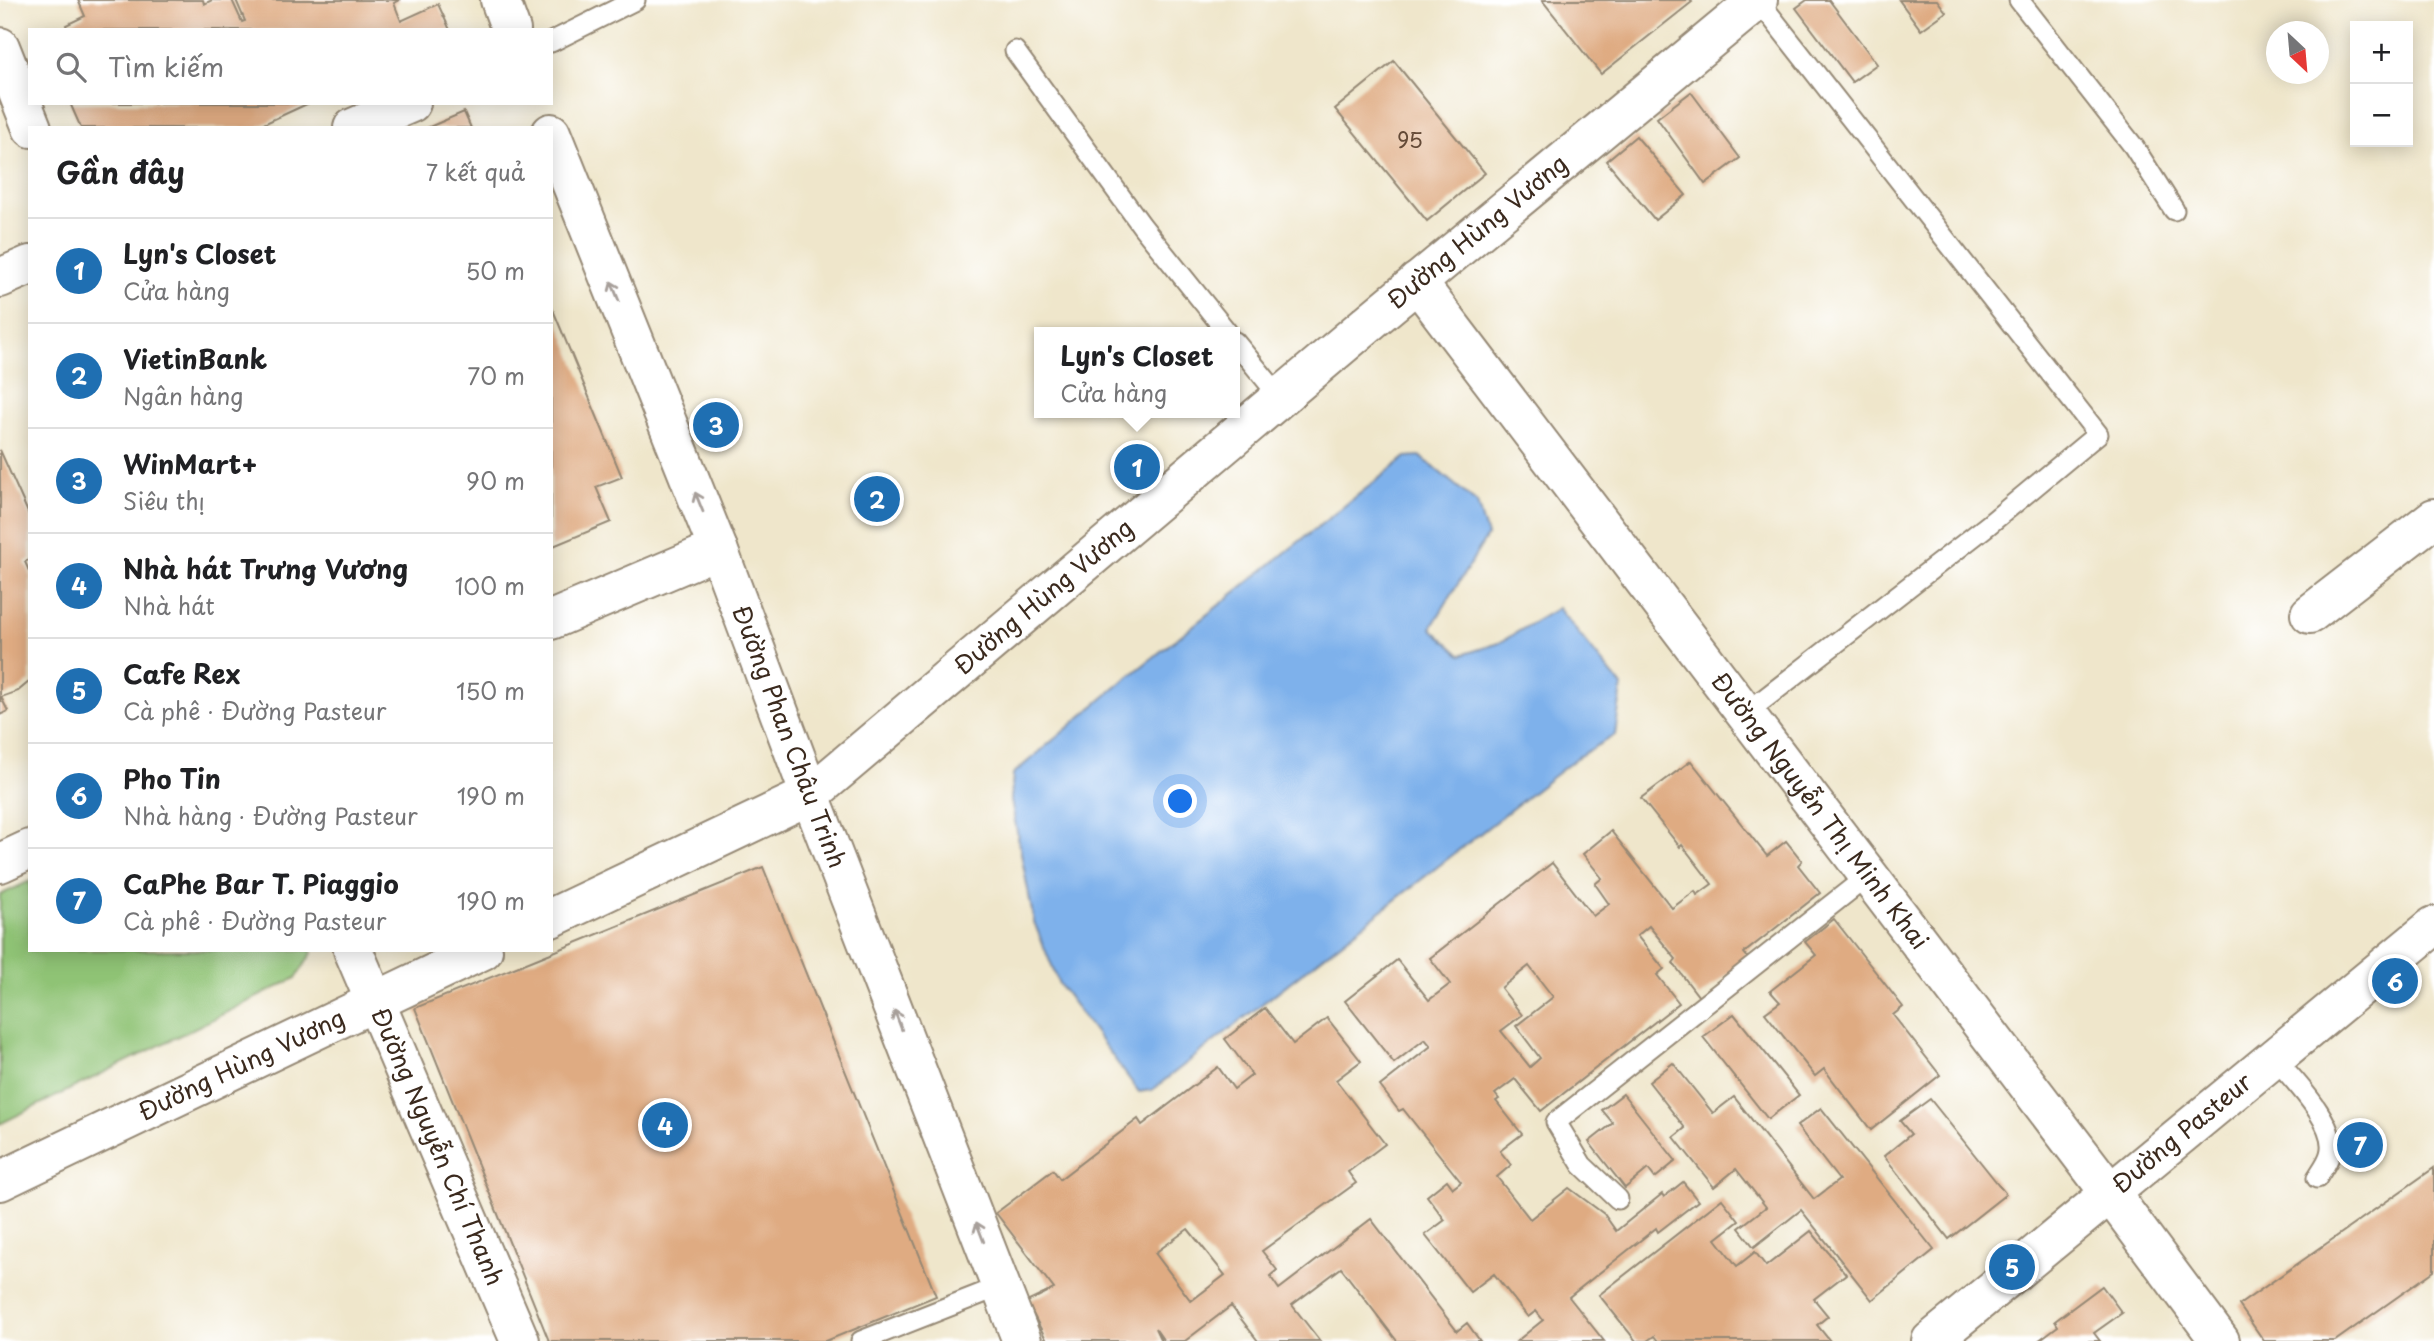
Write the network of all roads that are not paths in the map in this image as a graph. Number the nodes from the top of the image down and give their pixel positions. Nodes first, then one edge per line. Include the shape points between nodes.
1 (500, 0) edge
2 (635, 0) edge
3 (1758, 0) edge
4 (2019, 0) edge
5 (510, 28) edge
6 (553, 41) edge
7 (0, 47) edge
8 (1015, 51) dead end
9 (406, 105) edge
10 (541, 105) edge
11 (31, 126) edge
12 (358, 126) edge
13 (548, 126) edge
14 (553, 138) edge
15 (2174, 210) dead end
16 (28, 266) edge
17 (0, 278) edge
18 (1417, 282) junction
19 (1223, 327) edge
20 (1240, 348) edge
21 (1280, 397) junction
22 (2434, 519) edge
23 (718, 549) junction
24 (2311, 614) dead end
25 (553, 619) edge
26 (1746, 713) junction
27 (810, 795) junction
28 (28, 850) edge
29 (0, 863) edge
30 (1869, 875) junction
31 (553, 917) edge
32 (2434, 926) edge
33 (354, 952) edge
34 (479, 952) edge
35 (375, 1002) junction
36 (2274, 1057) junction
37 (2317, 1178) dead end
38 (0, 1181) edge
39 (2110, 1193) junction
40 (1618, 1199) dead end
41 (1001, 1286) junction
42 (520, 1341) edge
43 (861, 1341) edge
44 (1022, 1341) edge
45 (1931, 1341) edge
46 (2220, 1341) edge

1 - 5 street
2 - 6 lane
3 - 18 street, Đường Hùng Vương
3 - 26 lane, Đường Hùng Vương via 2098,434
4 - 15 lane via 2134,147
7 - 11 street
8 - 19 lane via 1142,226
9 - 12 street
10 - 13 street
23 -> 14 street, Đường Phan Châu Trinh
16 - 17 street
18 - 21 street, Đường Hùng Vương
18 - 26 street, Đường Nguyễn Thị Minh Khai
20 - 21 lane
21 - 27 street, Đường Hùng Vương
22 - 24 street
23 - 25 street
23 - 27 street, Đường Phan Châu Trinh
26 - 30 street, Đường Nguyễn Thị Minh Khai
27 - 31 street, Đường Hùng Vương
41 -> 27 street, Đường Phan Châu Trinh
28 - 29 street
30 - 39 street, Đường Nguyễn Thị Minh Khai
30 - 40 lane via 1556,1122 1583,1165
32 - 36 street, Đường Pasteur
33 - 35 street, Đường Nguyễn Chí Thanh
34 - 35 street, Đường Hùng Vương
35 - 38 street, Đường Hùng Vương
35 - 42 street, Đường Nguyễn Chí Thanh
36 - 37 lane via 2322,1117 2330,1134 2331,1153
36 - 39 street, Đường Pasteur
39 - 45 street, Đường Pasteur
39 - 46 street, Đường Nguyễn Thị Minh Khai
41 - 43 lane
41 - 44 street, Đường Phan Châu Trinh

